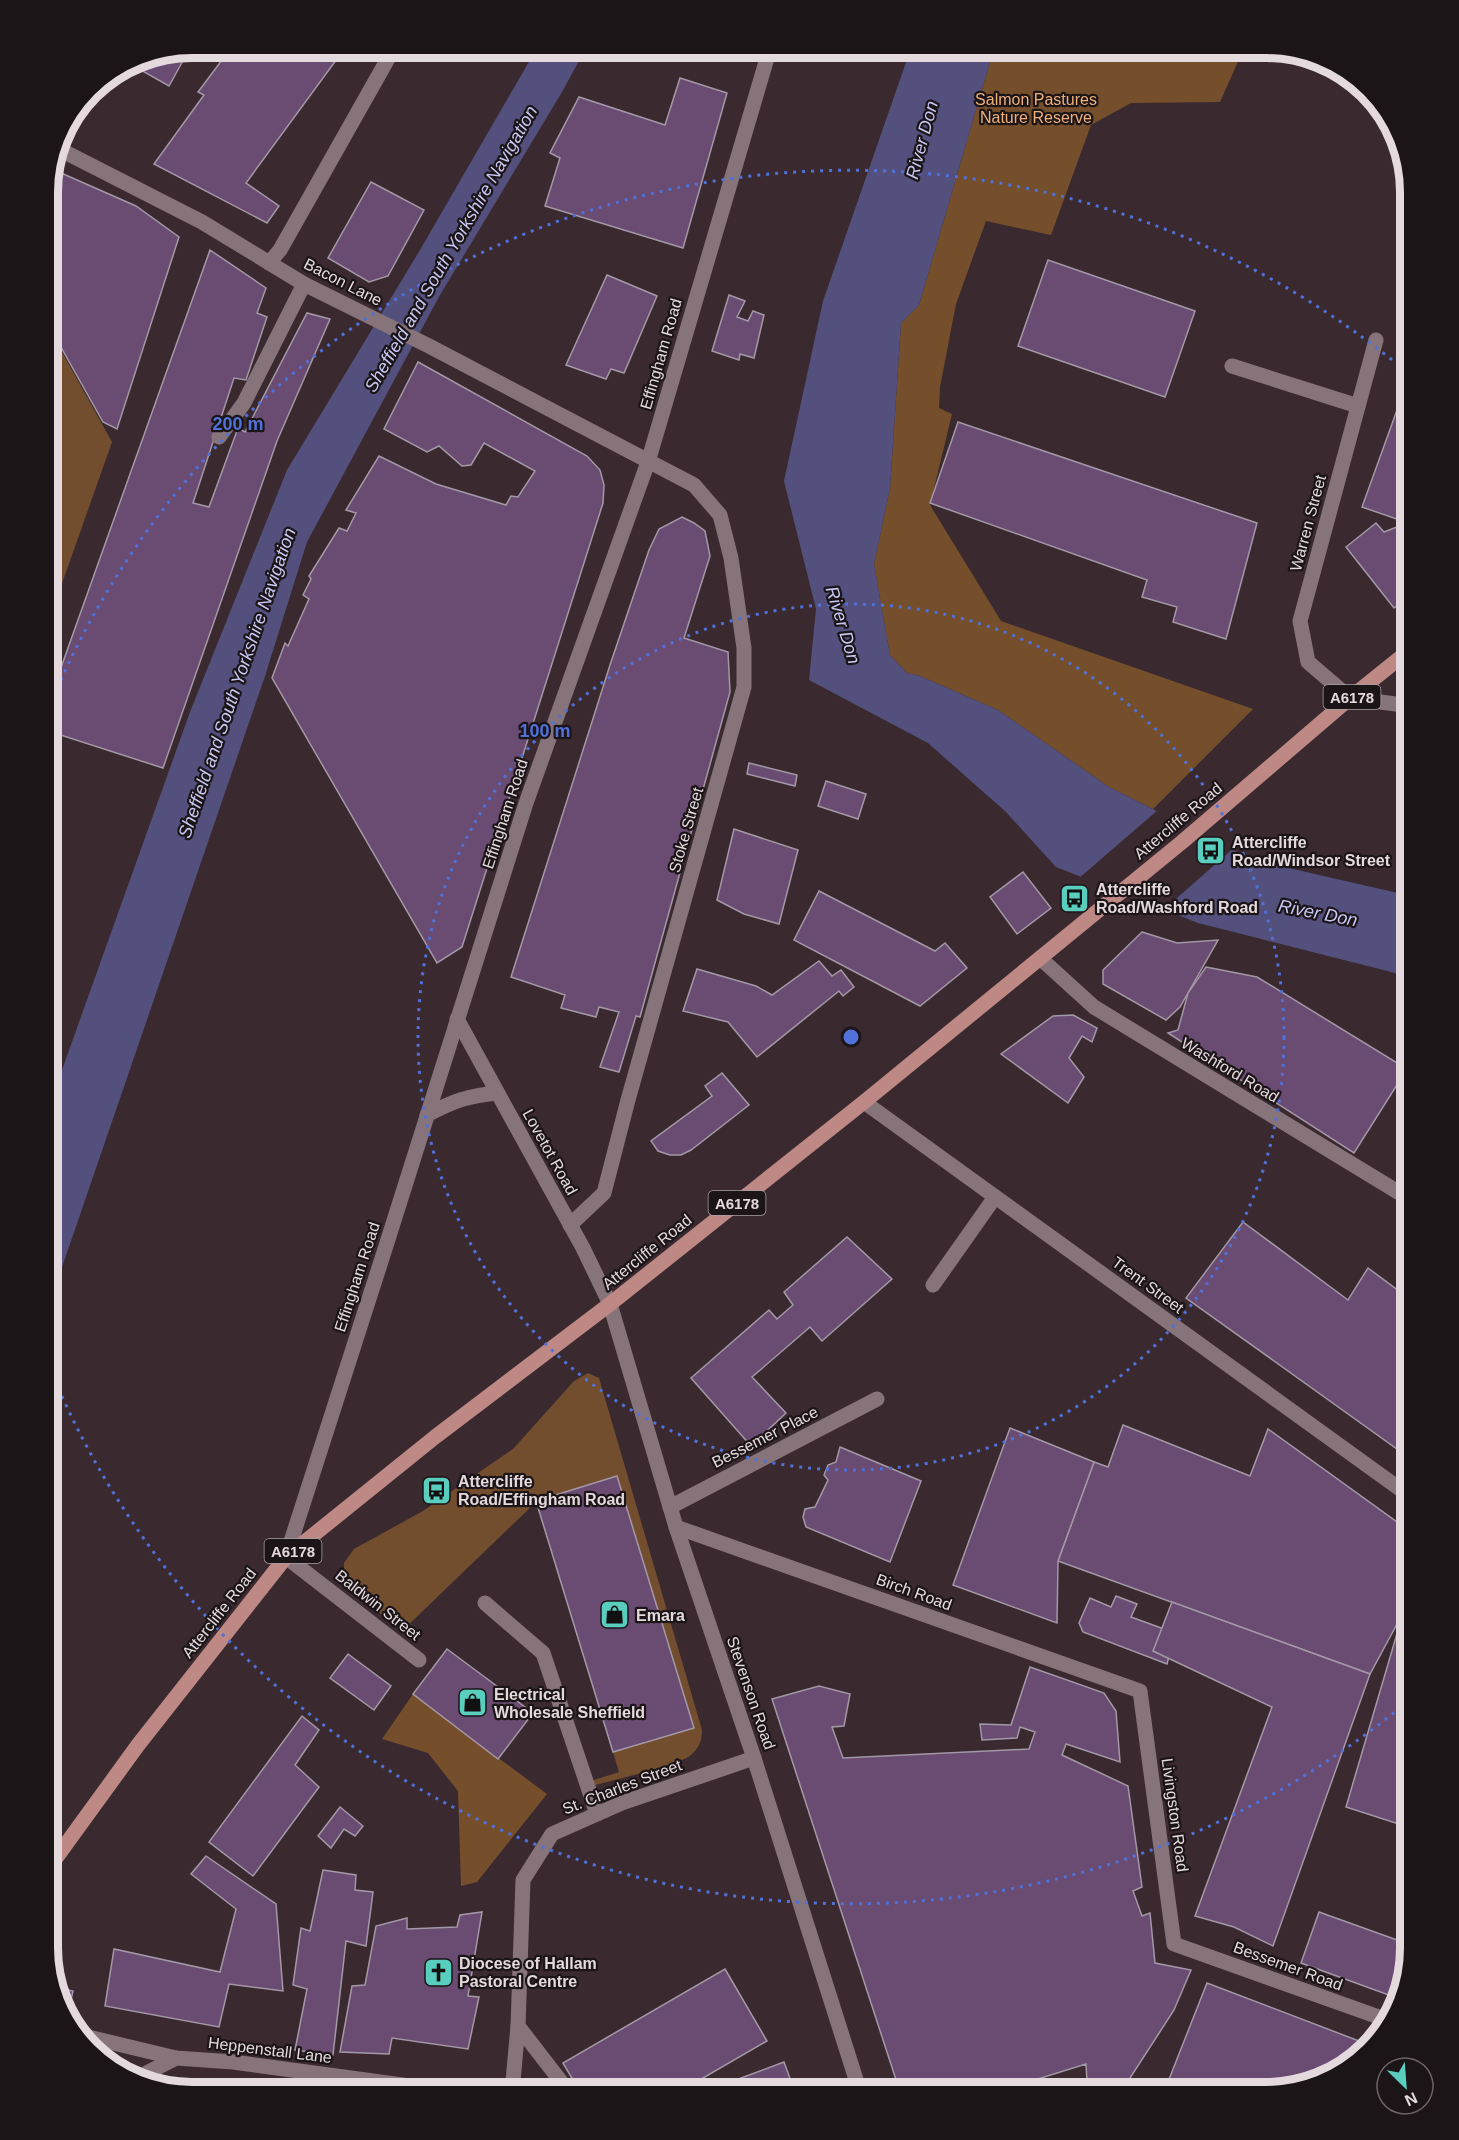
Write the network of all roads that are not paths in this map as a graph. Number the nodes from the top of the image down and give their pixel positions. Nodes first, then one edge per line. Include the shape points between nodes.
1 (388, 58) edge
2 (767, 59) edge
3 (65, 151) edge
4 (269, 263) junction
5 (304, 284) junction
6 (1376, 340) dead end
7 (1232, 366) dead end
8 (1358, 406) junction
9 (219, 437) dead end
10 (648, 462) junction
11 (1400, 658) edge
12 (1350, 698) junction
13 (1400, 705) edge
14 (1040, 958) junction
15 (457, 1019) junction
16 (497, 1093) junction
17 (864, 1102) junction
18 (427, 1115) junction
19 (1400, 1193) edge
20 (995, 1197) junction
21 (570, 1225) junction
22 (933, 1285) dead end
23 (610, 1304) junction
24 (877, 1399) dead end
25 (1400, 1489) edge
26 (670, 1507) junction
27 (676, 1527) junction
28 (286, 1557) junction
29 (485, 1603) dead end
30 (419, 1660) dead end
31 (1140, 1691) joint
32 (754, 1758) junction
33 (597, 1814) junction
34 (58, 1855) edge
35 (1174, 1944) joint
36 (1381, 2018) edge
37 (518, 2026) junction
38 (95, 2039) edge
39 (176, 2058) junction
40 (147, 2073) edge
41 (374, 2081) edge
42 (513, 2081) edge
43 (561, 2081) edge
44 (857, 2082) edge

1 - 4 street
2 - 10 street, Effingham Road
3 - 4 street, Bacon Lane via 202,222
4 - 5 street, Bacon Lane
5 - 9 street via 244,403
5 - 10 street, Bacon Lane
6 - 8 street, Warren Street
7 - 8 street
8 - 12 street, Warren Street via 1300,621 1308,662
10 - 15 street, Effingham Road via 526,803
10 - 21 street, Stoke Street via 694,485 720,515 731,558 744,648 744,687 604,1193
11 - 12 main road, Attercliffe Road / A6178
12 - 13 street
12 - 14 main road, Attercliffe Road / A6178
14 - 17 main road, Attercliffe Road / A6178
14 - 19 street, Washford Road via 1094,1007
15 - 16 street, Lovetot Road
15 - 18 street, Effingham Road
16 - 18 street via 471,1095
16 - 21 street, Lovetot Road
17 - 20 street, Trent Street
17 - 23 main road, Attercliffe Road / A6178
18 - 28 street, Effingham Road
20 - 22 street
20 - 25 street, Trent Street
21 - 23 street, Lovetot Road
23 - 26 street, Stevenson Road
23 - 28 main road, Attercliffe Road / A6178
24 - 26 street, Bessemer Place
26 - 27 street, Stevenson Road
27 - 31 street, Birch Road
27 - 32 street, Stevenson Road
28 - 30 street, Baldwin Street
28 - 34 main road, Attercliffe Road / A6178 via 138,1745
29 - 33 street via 543,1653
31 - 35 street, Livingston Road
32 - 33 street, St. Charles Street
32 - 44 street, Stevenson Road
33 - 37 street, St. Charles Street via 552,1834 523,1880
35 - 36 street, Bessemer Road
37 - 42 street, St. Charles Street
37 - 43 street
38 - 39 street, Heppenstall Lane
39 - 40 street
39 - 41 street, Heppenstall Lane

